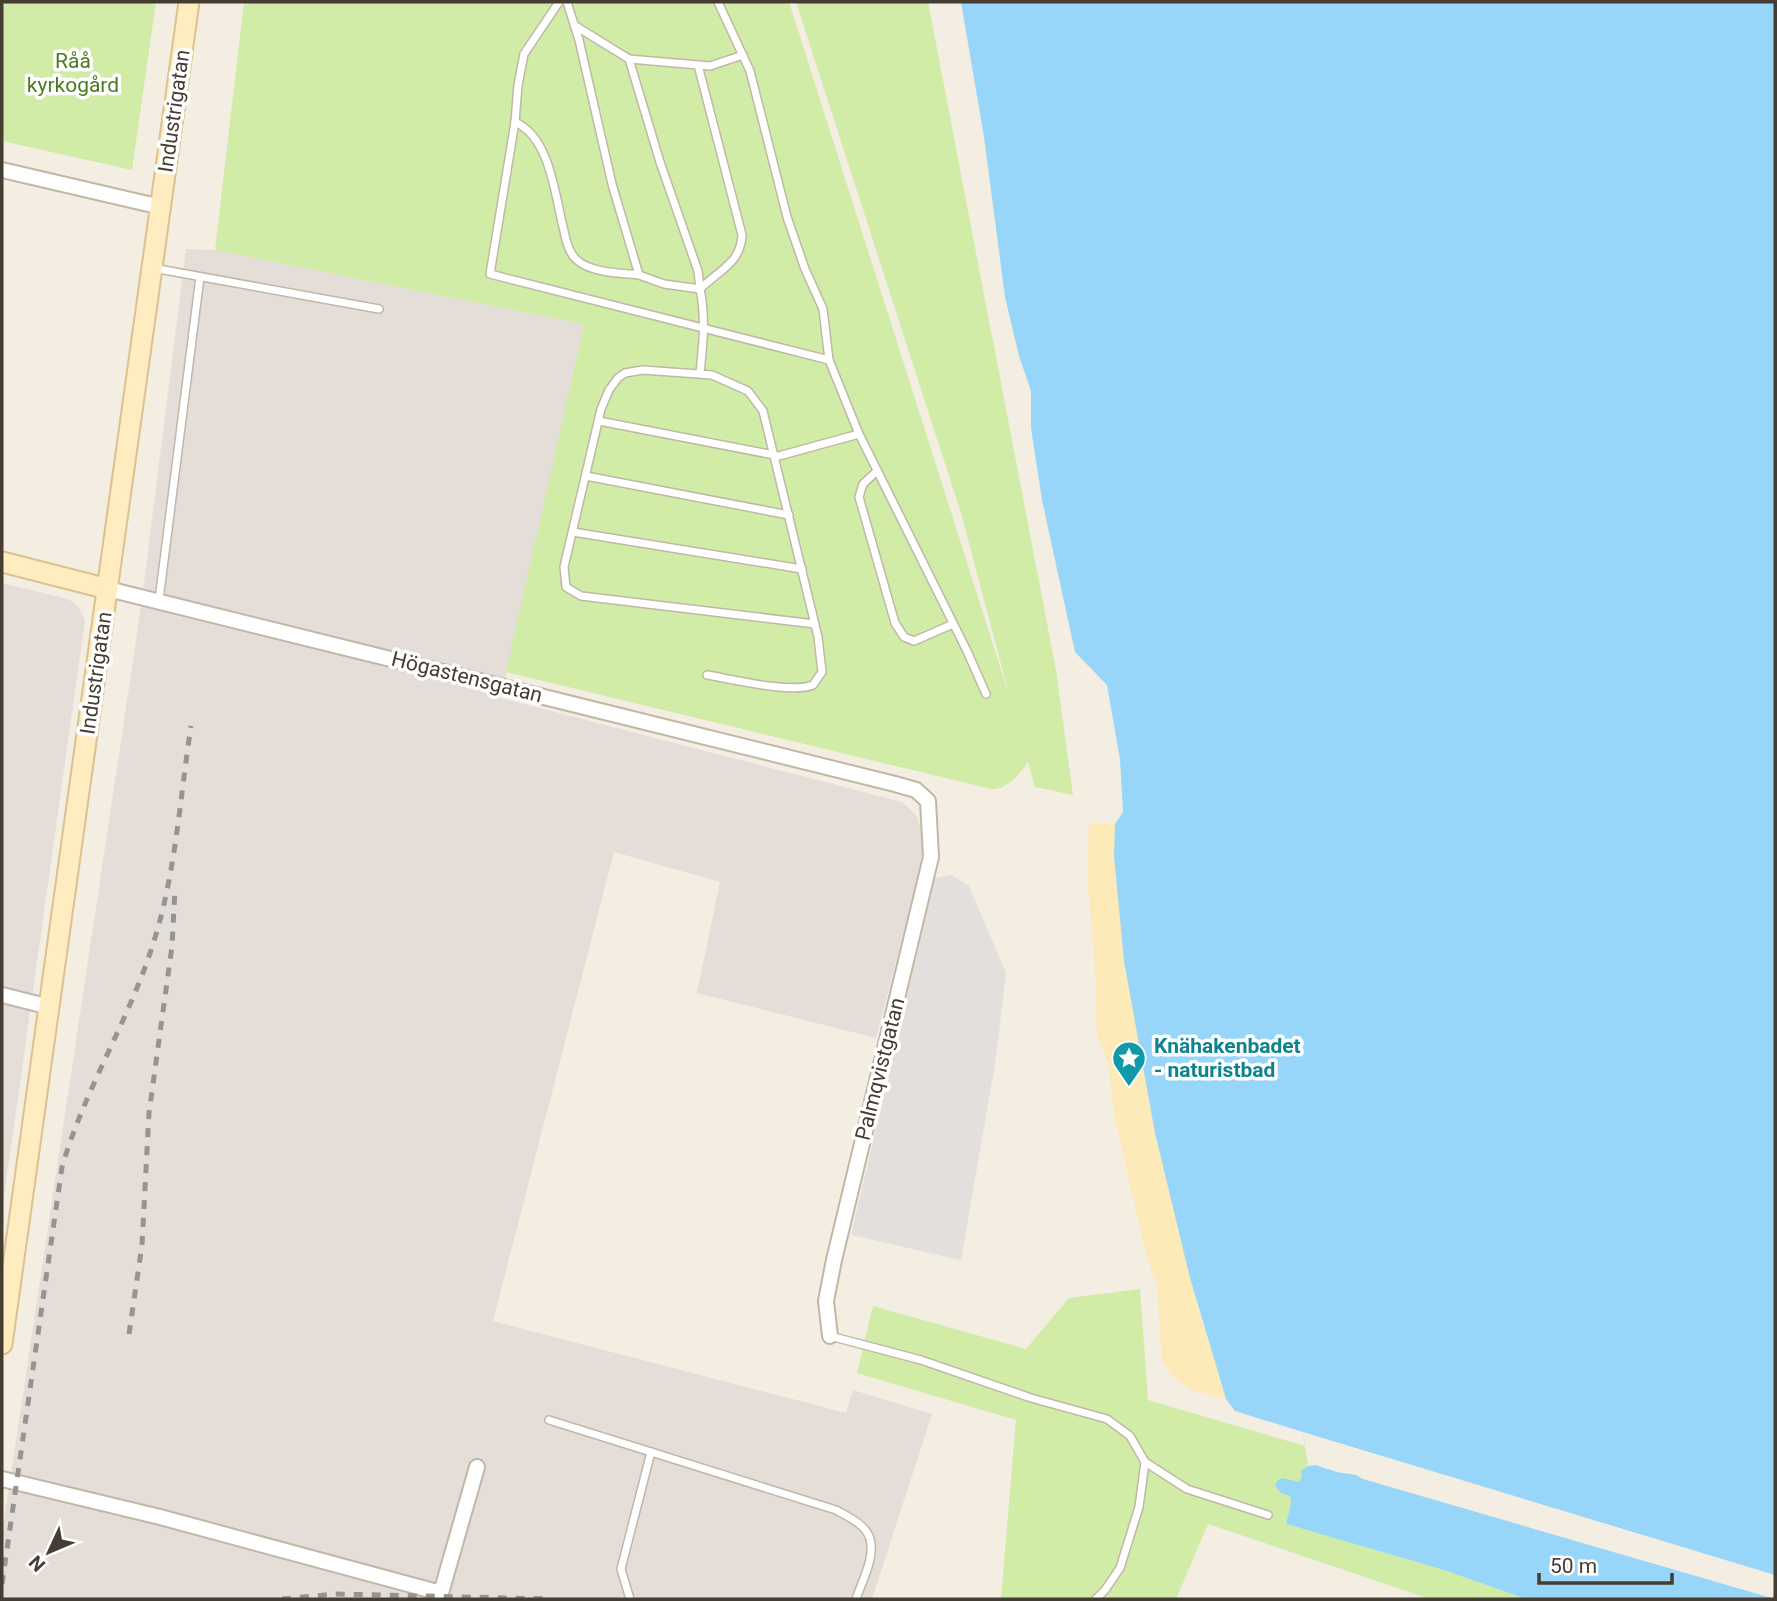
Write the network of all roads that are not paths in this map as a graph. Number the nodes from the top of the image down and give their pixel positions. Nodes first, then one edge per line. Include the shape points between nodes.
1 (189, 2) edge
2 (558, 2) edge
3 (567, 2) edge
4 (718, 2) edge
5 (574, 25) junction
6 (743, 55) junction
7 (629, 59) junction
8 (698, 65) junction
9 (516, 122) junction
10 (2, 170) edge
11 (161, 207) junction
12 (153, 268) junction
13 (639, 275) junction
14 (200, 277) junction
15 (700, 289) junction
16 (379, 309) dead end
17 (705, 330) junction
18 (829, 360) junction
19 (700, 373) junction
20 (598, 421) junction
21 (859, 434) junction
22 (774, 456) junction
23 (877, 471) junction
24 (586, 476) junction
25 (789, 515) junction
26 (573, 532) junction
27 (2, 562) edge
28 (802, 569) junction
29 (108, 589) junction
30 (159, 600) junction
31 (815, 624) junction
32 (953, 624) junction
33 (707, 675) dead end
34 (986, 694) dead end
35 (928, 801) joint
36 (2, 995) edge
37 (50, 1007) junction
38 (830, 1336) joint
39 (2, 1344) edge
40 (549, 1420) dead end
41 (651, 1452) junction
42 (1145, 1462) junction
43 (477, 1467) dead end
44 (2, 1479) edge
45 (1268, 1515) dead end
46 (630, 1599) edge
47 (856, 1599) edge
48 (1096, 1599) edge

1 - 11 street, Industrigatan
2 - 9 lane via 524,54
3 - 5 lane
4 - 6 lane
5 - 7 lane
5 - 13 lane
6 - 8 lane via 710,66
6 - 18 lane via 787,216 823,309
7 - 8 lane
7 - 15 lane
8 - 15 lane via 741,235 741,248 734,259
9 - 13 lane via 534,135 545,154 564,234 576,260
9 - 17 lane via 491,274
10 - 11 street
11 - 12 street, Industrigatan
12 - 14 lane
12 - 29 street, Industrigatan
13 - 15 lane
14 - 16 lane
14 - 30 lane
15 - 17 lane
17 - 18 lane
17 - 19 lane
18 - 21 lane
19 - 20 lane via 625,373 610,390
19 - 22 lane via 740,386 754,397 763,411
20 - 22 lane
20 - 24 lane
21 - 22 lane
21 - 23 lane
22 - 25 lane
23 - 32 lane
23 - 32 lane via 863,484 859,497 895,623 904,637 914,641
24 - 25 lane
24 - 26 lane
25 - 28 lane
26 - 28 lane
26 - 31 lane via 564,577 566,587 576,594
27 - 29 street, Högastensgatan
28 - 31 lane
29 - 30 street, Högastensgatan
29 - 37 street, Industrigatan
30 - 35 street, Högastensgatan via 895,784 916,790
31 - 33 lane via 821,672 813,685 800,688
32 - 34 lane
35 - 38 street, Palmqvistgatan via 931,857 834,1260 826,1301
36 - 37 street
37 - 39 street, Industrigatan
38 - 42 lane via 1107,1419 1130,1436
40 - 41 lane
41 - 46 lane via 621,1569
41 - 47 lane via 836,1510 859,1524 869,1535 871,1555
42 - 45 lane via 1187,1489
42 - 48 lane via 1139,1507 1119,1569
43 - 44 street via 441,1593

